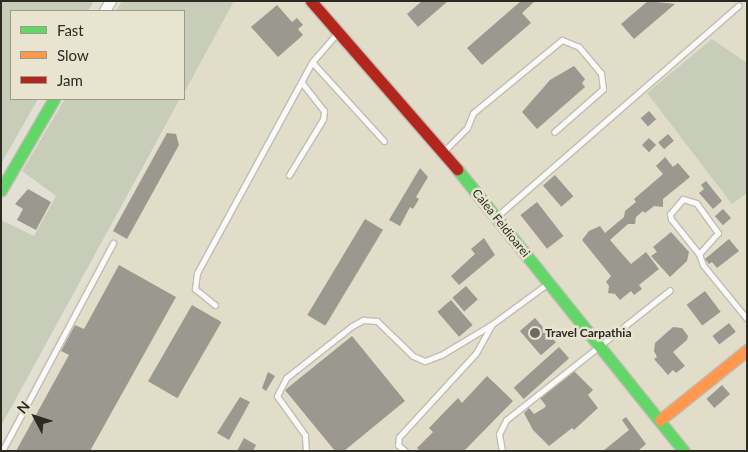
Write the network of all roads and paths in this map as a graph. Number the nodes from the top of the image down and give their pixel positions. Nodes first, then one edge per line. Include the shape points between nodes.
1 (310, 1) edge
2 (739, 5) dead end
3 (338, 32) junction
4 (312, 62) junction
5 (301, 82) junction
6 (53, 100) edge
7 (554, 132) dead end
8 (384, 140) dead end
9 (443, 152) junction
10 (289, 175) dead end
11 (1, 190) edge
12 (496, 216) junction
13 (113, 243) dead end
14 (699, 254) junction
15 (549, 282) junction
16 (670, 290) dead end
17 (215, 305) dead end
18 (747, 319) edge
19 (492, 325) junction
20 (598, 344) junction
21 (747, 350) edge
22 (660, 420) junction
23 (2, 451) edge
24 (306, 451) edge
25 (405, 451) edge
26 (502, 451) edge
27 (684, 451) edge

1 - 3 main road, Calea Feldioarei
2 - 12 lane
3 - 4 lane
3 - 9 main road, Calea Feldioarei
4 - 5 lane
4 - 8 lane
5 - 10 lane via 324,111 323,119
5 - 17 lane via 196,273 195,289
6 - 11 main road
7 - 9 lane via 603,89 601,73 579,47 562,40 473,113 467,128
9 - 12 main road, Calea Feldioarei
12 - 15 main road, Calea Feldioarei
13 - 23 lane
14 - 14 lane via 671,219 670,214 683,199 696,203 718,233
14 - 18 lane via 703,266
15 - 19 lane
15 - 20 main road, Calea Feldioarei
16 - 20 lane
19 - 24 lane via 442,355 425,361 414,356 377,321 363,320 352,326 286,378 277,396 305,435
19 - 25 lane via 476,353 399,437 398,445
20 - 22 main road, Calea Feldioarei
20 - 26 lane via 506,420 499,434
21 - 22 main road
22 - 27 main road, Calea Feldioarei

